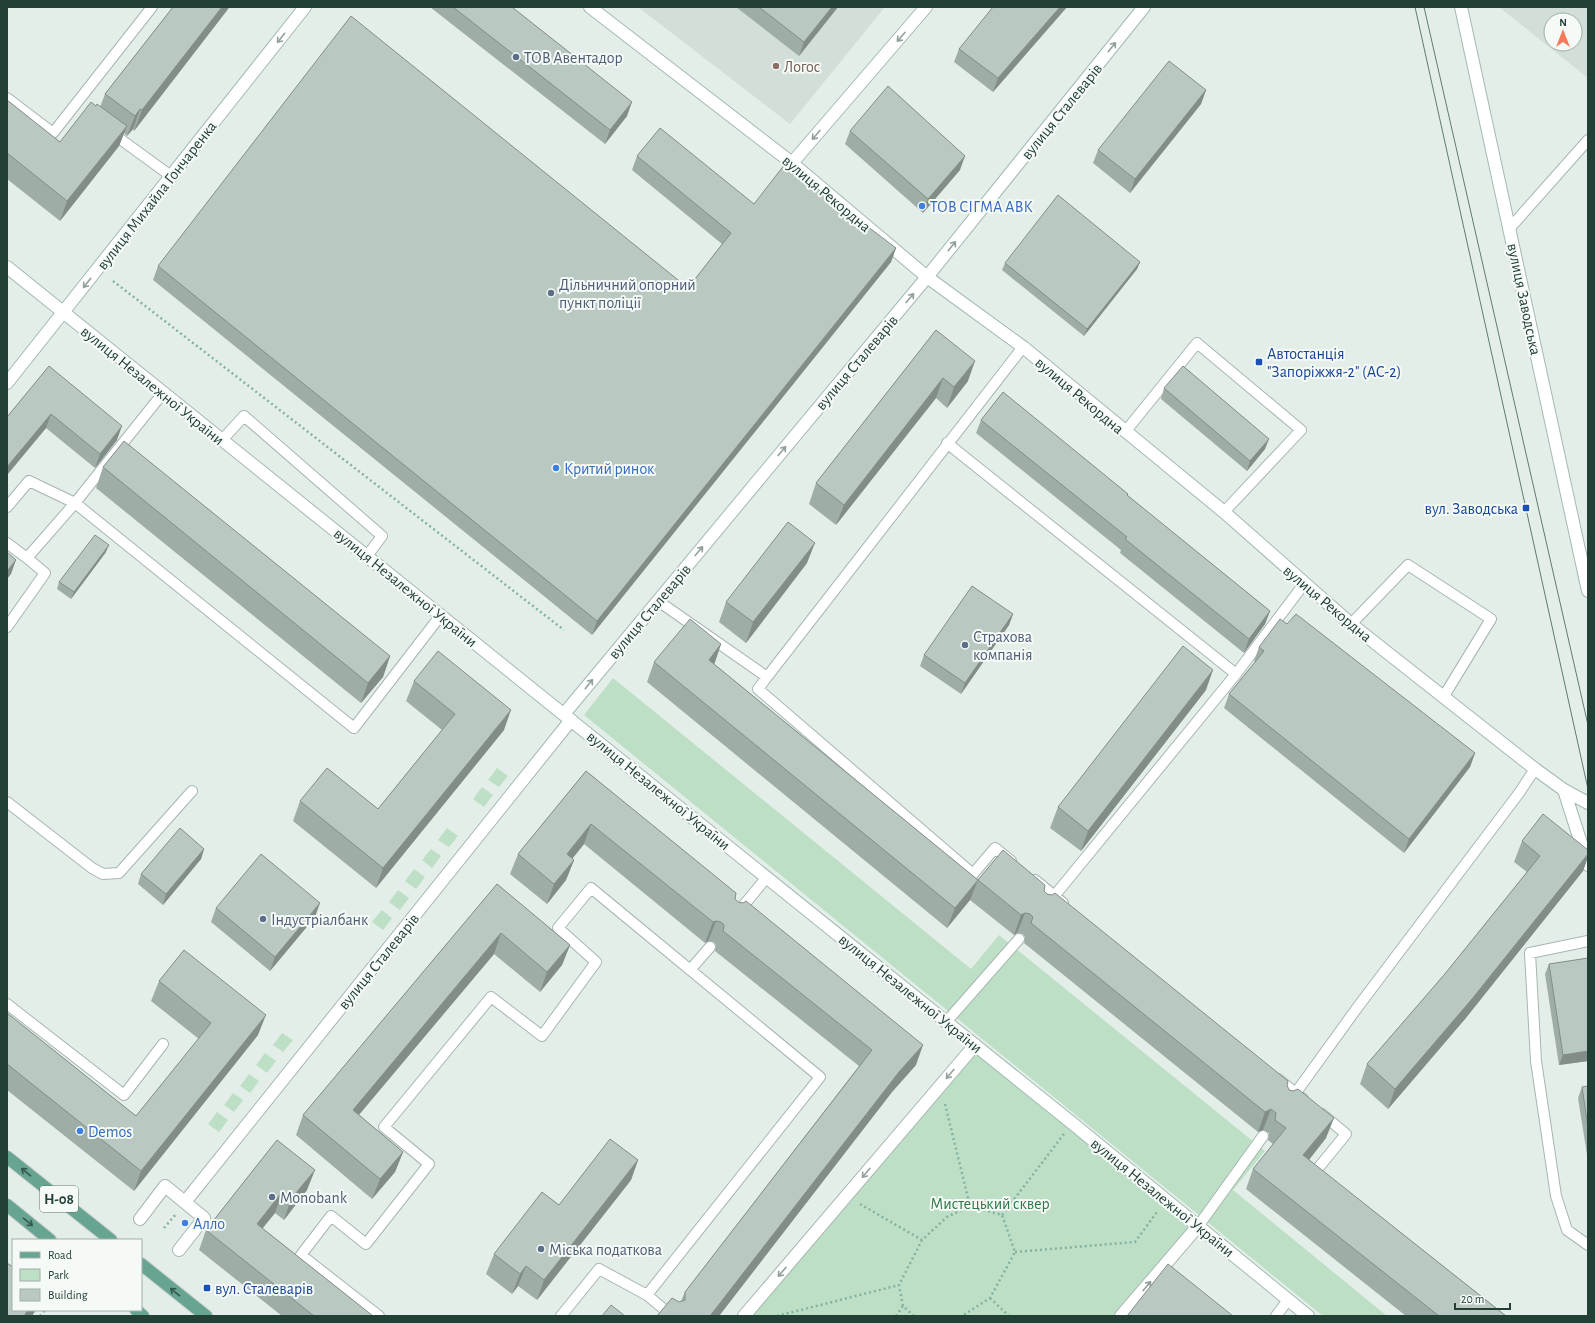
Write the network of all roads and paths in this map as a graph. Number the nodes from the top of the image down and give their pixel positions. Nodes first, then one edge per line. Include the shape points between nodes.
1 (152, 7) edge
2 (305, 7) edge
3 (590, 7) edge
4 (926, 7) edge
5 (1144, 7) edge
6 (1461, 7) edge
7 (7, 98) edge
8 (105, 128) edge
9 (1588, 140) edge
10 (792, 163) junction
11 (172, 176) junction
12 (1509, 229) junction
13 (7, 266) edge
14 (927, 277) junction
15 (113, 281) dead end
16 (64, 313) junction
17 (1023, 347) junction
18 (7, 383) edge
19 (163, 393) junction
20 (1125, 432) junction
21 (222, 440) junction
22 (947, 443) junction
23 (75, 503) junction
24 (7, 507) edge
25 (1224, 512) junction
26 (7, 543) edge
27 (368, 556) junction
28 (26, 558) junction
29 (1304, 584) junction
30 (1588, 591) edge
31 (658, 600) junction
32 (441, 615) junction
33 (1351, 624) junction
34 (7, 627) edge
35 (564, 630) dead end
36 (1236, 674) junction
37 (767, 677) junction
38 (1444, 696) junction
39 (568, 717) junction
40 (1536, 769) junction
41 (1564, 790) junction
42 (192, 791) dead end
43 (7, 802) edge
44 (1588, 803) edge
45 (1588, 865) edge
46 (767, 877) junction
47 (1054, 896) junction
48 (1043, 909) edge
49 (1073, 911) edge
50 (734, 917) edge
51 (1019, 939) edge
52 (1588, 941) edge
53 (710, 947) edge
54 (690, 970) junction
55 (7, 1004) edge
56 (946, 1021) junction
57 (163, 1044) dead end
58 (975, 1045) junction
59 (1271, 1072) edge
60 (940, 1086) junction
61 (1296, 1093) junction
62 (1286, 1106) edge
63 (1072, 1123) junction
64 (1263, 1136) edge
65 (7, 1157) edge
66 (1327, 1182) edge
67 (847, 1196) junction
68 (1166, 1200) junction
69 (185, 1202) junction
70 (7, 1205) edge
71 (970, 1206) junction
72 (1002, 1215) junction
73 (140, 1219) dead end
74 (1199, 1225) junction
75 (49, 1239) edge
76 (110, 1239) edge
77 (922, 1240) junction
78 (1588, 1245) edge
79 (179, 1250) dead end
80 (1016, 1252) junction
81 (142, 1265) edge
82 (899, 1285) junction
83 (647, 1295) junction
84 (990, 1298) junction
85 (1288, 1300) junction
86 (903, 1306) junction
87 (206, 1316) edge
88 (379, 1316) edge
89 (561, 1316) edge
90 (672, 1316) edge
91 (744, 1316) edge
92 (777, 1316) edge
93 (896, 1316) edge
94 (914, 1316) edge
95 (962, 1316) edge
96 (1009, 1316) edge
97 (1121, 1316) edge
98 (1276, 1316) edge
99 (1308, 1316) edge

1 - 7 lane via 77,108 53,133
2 -> 11 street, вулиця Михайла Гончаренка
3 - 10 street, вулиця Рекордна
4 -> 10 street
14 -> 5 street, вулиця Сталеварів
6 - 12 street, вулиця Заводська
8 - 11 lane
9 - 12 lane
10 - 14 street, вулиця Рекордна
11 -> 16 street, вулиця Михайла Гончаренка
12 - 30 street, вулиця Заводська
13 - 16 street, вулиця Незалежної України
14 - 17 street, вулиця Рекордна
31 -> 14 street, вулиця Сталеварів
15 - 35 path
16 - 18 street, вулиця Михайла Гончаренка
16 - 19 street, вулиця Незалежної України
17 - 20 street, вулиця Рекордна
17 - 22 lane
19 - 21 street, вулиця Незалежної України
19 - 23 lane
20 - 25 street, вулиця Рекордна
20 - 25 lane via 1197,342 1301,430
21 - 27 street, вулиця Незалежної України
21 - 27 lane via 244,416 382,536
22 - 36 lane
22 - 37 lane
23 - 24 lane via 29,481
23 - 28 lane
23 - 32 lane via 354,728
25 - 29 street, вулиця Рекордна
26 - 28 lane
27 - 32 street, вулиця Незалежної України
28 - 34 lane via 45,573
29 - 33 street, вулиця Рекордна
29 - 36 lane
31 - 37 lane
39 -> 31 street, вулиця Сталеварів
32 - 39 street, вулиця Незалежної України
33 - 38 street, вулиця Рекордна
33 - 38 lane via 1408,565 1492,619
36 - 47 lane
37 - 47 lane via 758,689 973,874 995,848
38 - 40 street, вулиця Рекордна
39 - 46 street, вулиця Незалежної України
39 - 69 street, вулиця Сталеварів
40 - 41 street, вулиця Рекордна
40 - 61 lane
41 - 44 street, вулиця Рекордна
41 - 45 street
42 - 43 lane via 119,873 103,874
46 - 50 lane
46 - 56 street, вулиця Незалежної України
47 - 48 lane
47 - 49 lane
51 - 56 lane
52 - 78 lane via 1530,953 1536,1061 1556,1196 1567,1230
53 - 54 lane
54 - 83 lane via 820,1077
54 - 88 lane via 591,888 558,928 596,962 542,1036 491,997 384,1127 429,1164 366,1244 331,1216 301,1255
55 - 57 lane via 124,1095
56 - 58 street, вулиця Незалежної України
58 -> 60 street
58 - 63 street, вулиця Незалежної України
59 - 61 lane
60 -> 67 street
60 - 71 path
61 - 62 lane
61 - 66 lane via 1346,1134 1315,1172
63 - 68 street, вулиця Незалежної України
63 - 72 path
64 - 74 lane
76 -> 65 main road, Н-08
67 - 77 path
67 -> 91 street
68 - 74 street, вулиця Незалежної України
68 - 80 path via 1135,1242
69 - 73 street via 165,1186
69 - 79 street via 204,1218
70 -> 75 main road, Н-08
71 - 72 path
71 - 77 path via 947,1216
72 - 80 path
74 - 85 street, вулиця Незалежної України
97 -> 74 street
77 - 82 path
80 - 84 path
87 -> 81 main road
82 - 86 path
82 - 92 path
83 - 89 lane via 599,1269
83 - 90 lane
84 - 95 path
84 - 96 path
85 - 98 lane
85 - 99 street, вулиця Незалежної України
86 - 93 path
86 - 94 path

